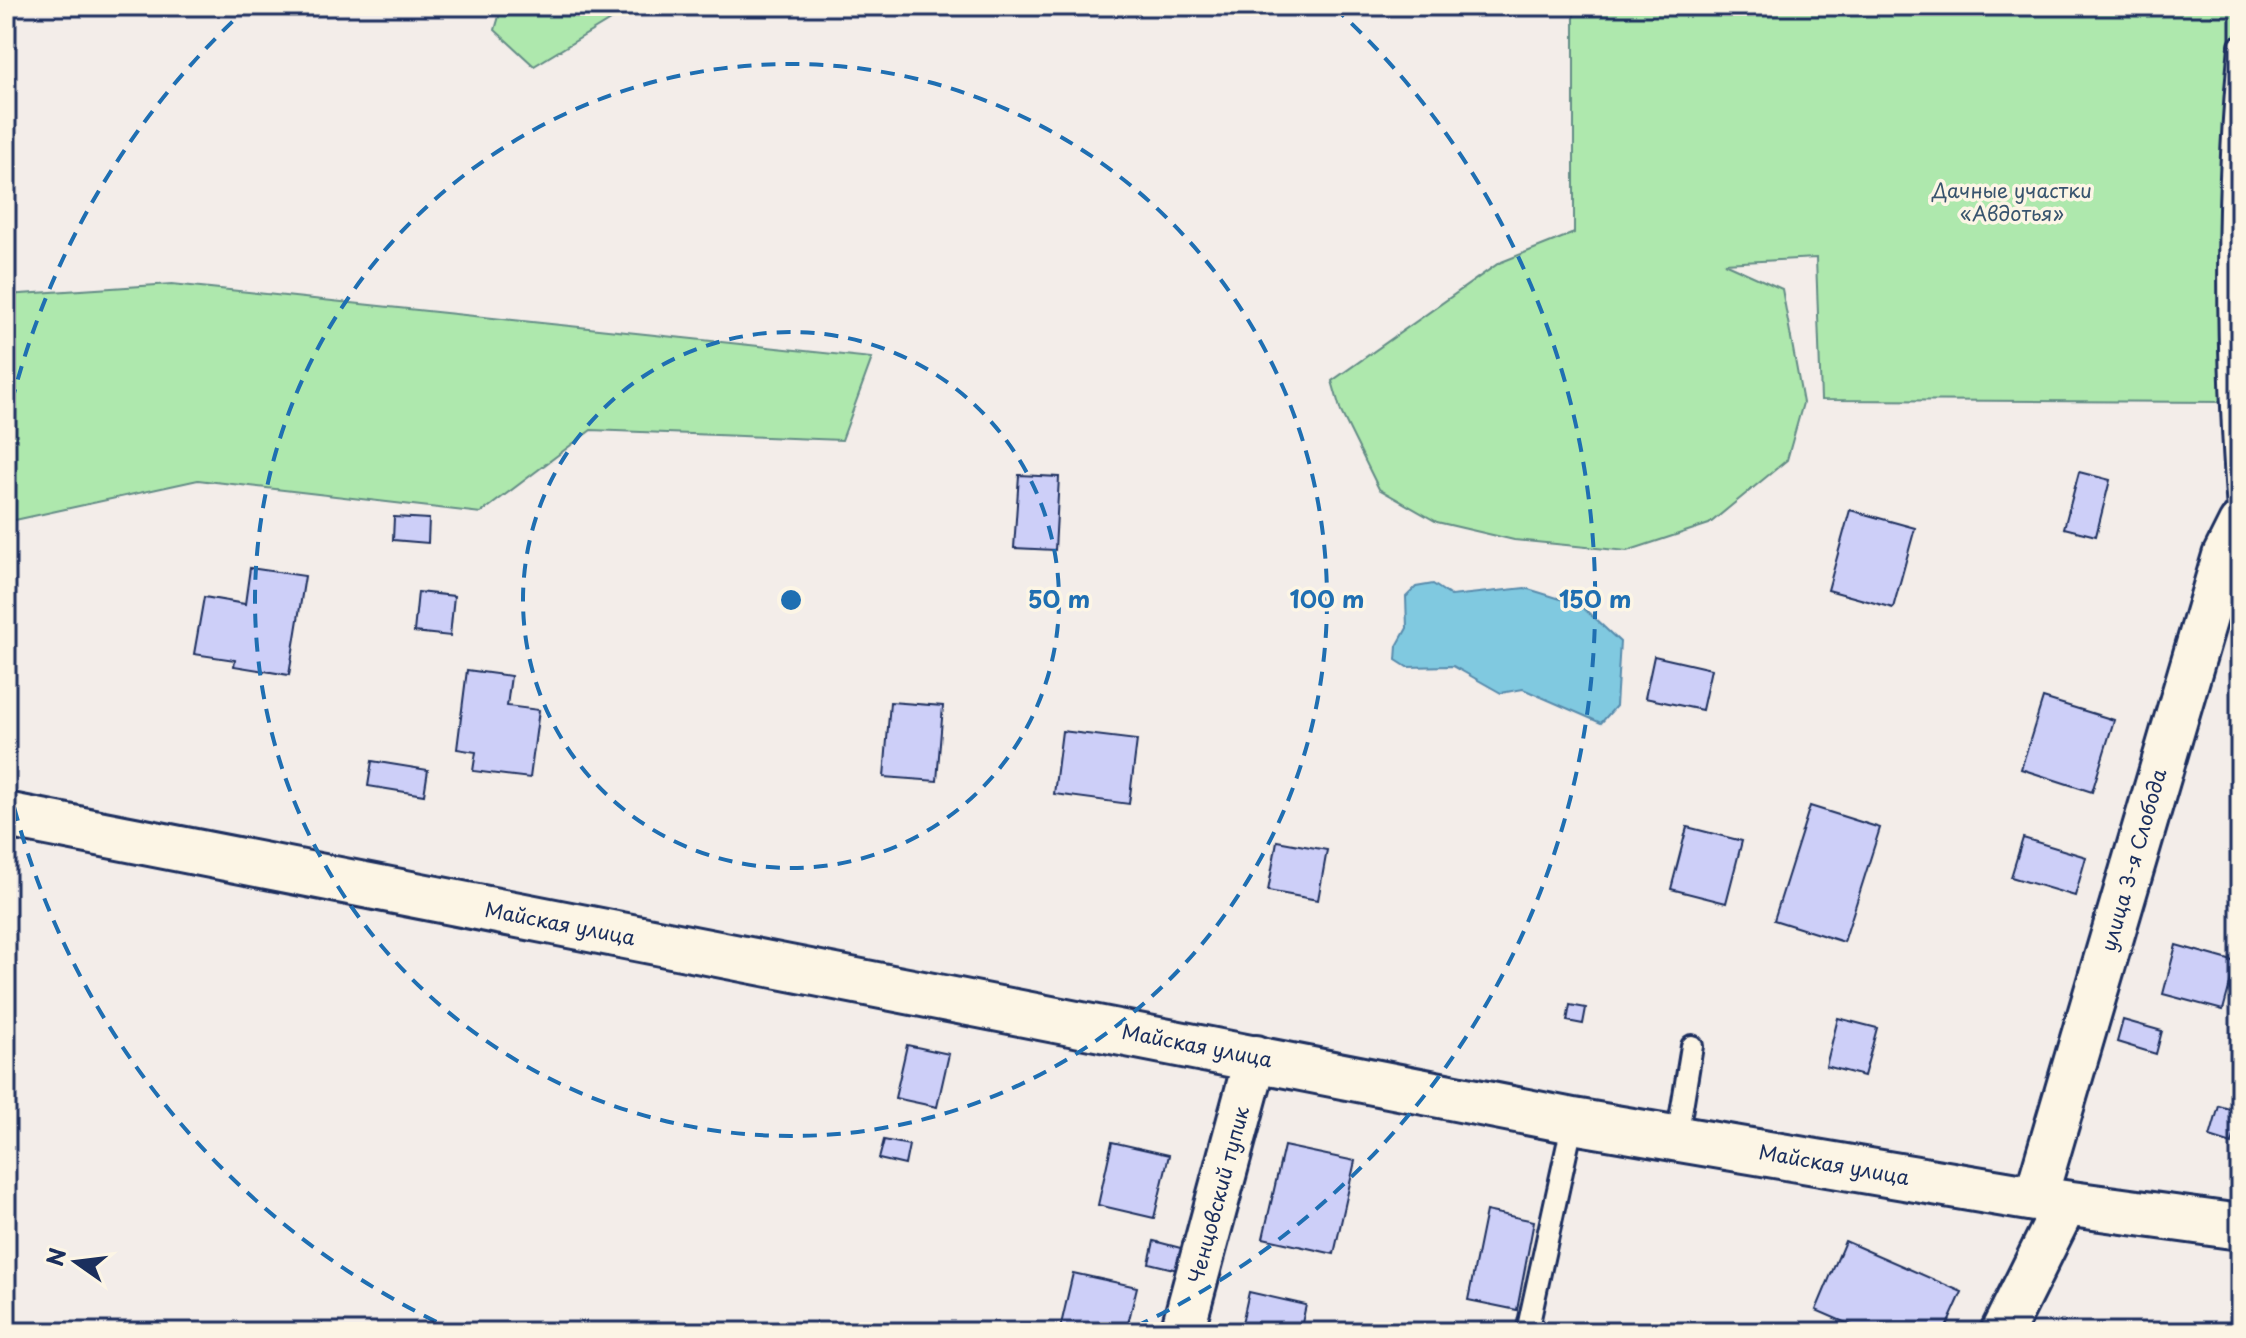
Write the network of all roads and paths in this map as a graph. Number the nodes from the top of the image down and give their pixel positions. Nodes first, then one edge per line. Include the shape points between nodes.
1 (2240, 46) edge
2 (2239, 525) edge
3 (6, 815) edge
4 (1692, 1046) dead end
5 (1256, 1057) junction
6 (1573, 1121) junction
7 (1677, 1138) junction
8 (2050, 1201) junction
9 (2240, 1227) edge
10 (1182, 1332) edge
11 (1527, 1332) edge
12 (2002, 1332) edge

1 - 2 lane via 2229,266
2 - 8 street, улица 3-я Слобода via 2224,556
3 - 5 street, Майская улица
4 - 7 lane
5 - 6 street, Майская улица
5 - 10 street, Ченцовский тупик
6 - 7 street, Майская улица
6 - 11 lane
7 - 8 street, Майская улица
8 - 9 street, Майская улица
8 - 12 street, улица 3-я Слобода

